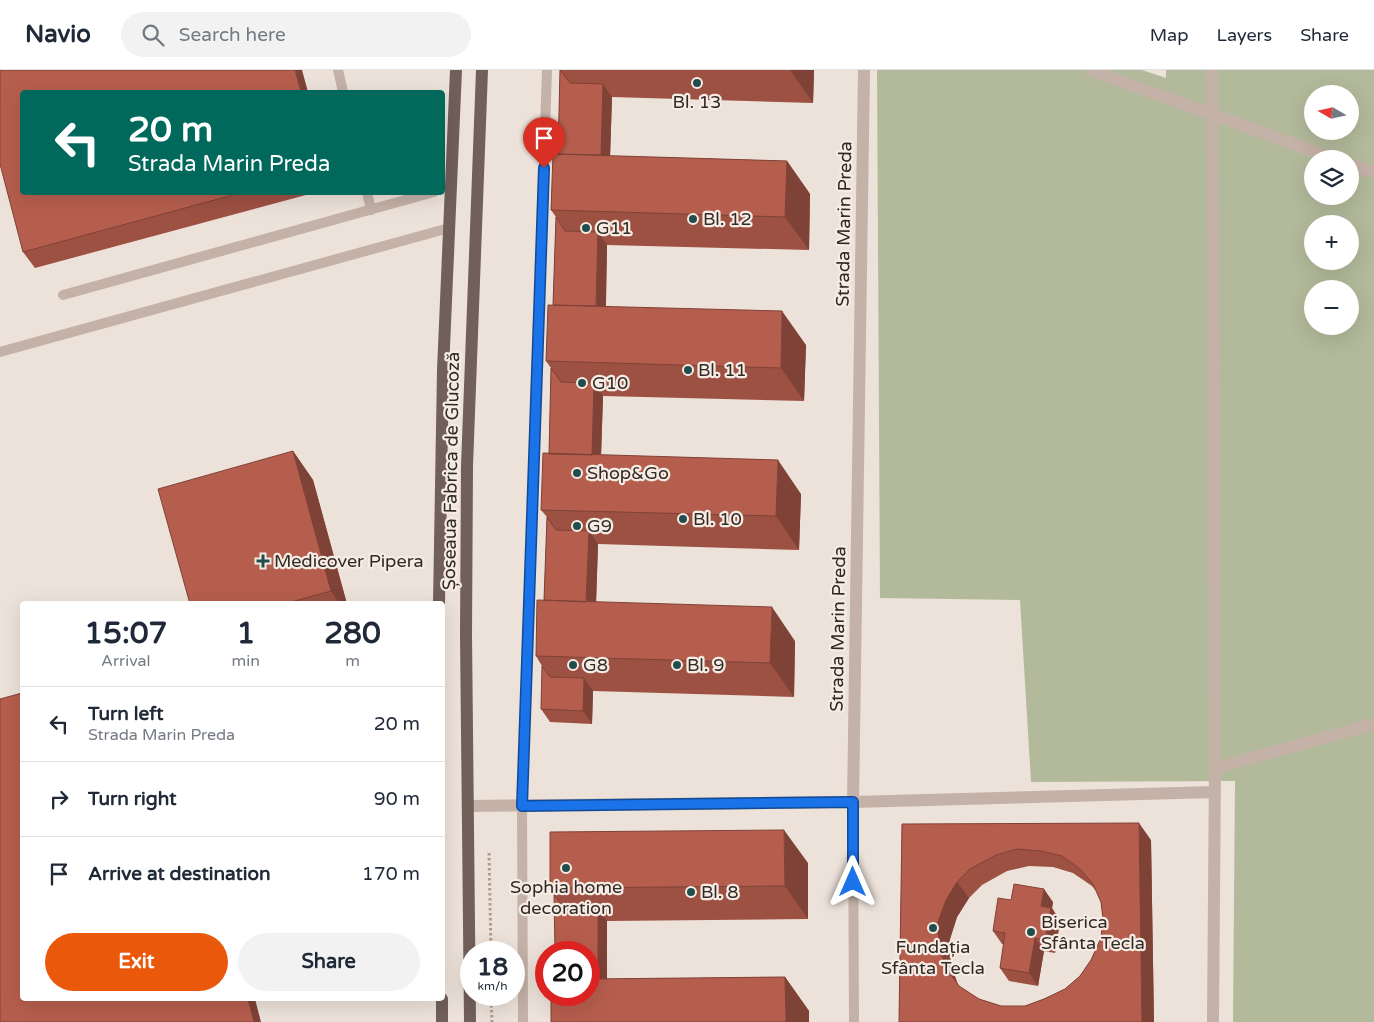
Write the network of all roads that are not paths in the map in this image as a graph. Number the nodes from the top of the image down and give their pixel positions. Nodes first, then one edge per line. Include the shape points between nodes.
1 (338, 70) edge
2 (456, 70) edge
3 (482, 70) edge
4 (547, 70) edge
5 (864, 70) edge
6 (1090, 70) edge
7 (1212, 70) edge
8 (343, 90) edge
9 (1212, 114) junction
10 (1310, 150) edge
11 (1359, 167) edge
12 (1374, 173) edge
13 (447, 189) edge
14 (368, 195) edge
15 (424, 195) edge
16 (371, 210) junction
17 (449, 228) junction
18 (63, 294) dead end
19 (0, 352) edge
20 (439, 601) edge
21 (1374, 724) edge
22 (1214, 768) junction
23 (1214, 792) junction
24 (853, 802) junction
25 (468, 806) junction
26 (522, 806) junction
27 (442, 1001) edge
28 (442, 1022) edge
29 (470, 1022) edge
30 (523, 1022) edge
31 (854, 1022) edge
32 (1214, 1022) edge

1 - 8 lane
2 - 13 main road, Șoseaua Fabrica de Glucoză
3 - 25 main road, Șoseaua Fabrica de Glucoză via 467,466
4 - 26 lane
5 - 24 street, Strada Marin Preda
6 - 9 street
7 - 9 street
9 - 10 street
9 - 22 street
11 - 12 street
13 - 17 main road, Șoseaua Fabrica de Glucoză
14 - 16 lane
15 - 16 lane
16 - 18 lane
17 - 19 lane
17 - 20 main road, Șoseaua Fabrica de Glucoză
21 - 22 street
22 - 23 street
23 - 24 street
23 - 32 street
24 - 26 street
24 - 31 lane
25 - 26 street
25 - 29 main road, Șoseaua Fabrica de Glucoză
26 - 30 lane
27 - 28 main road

